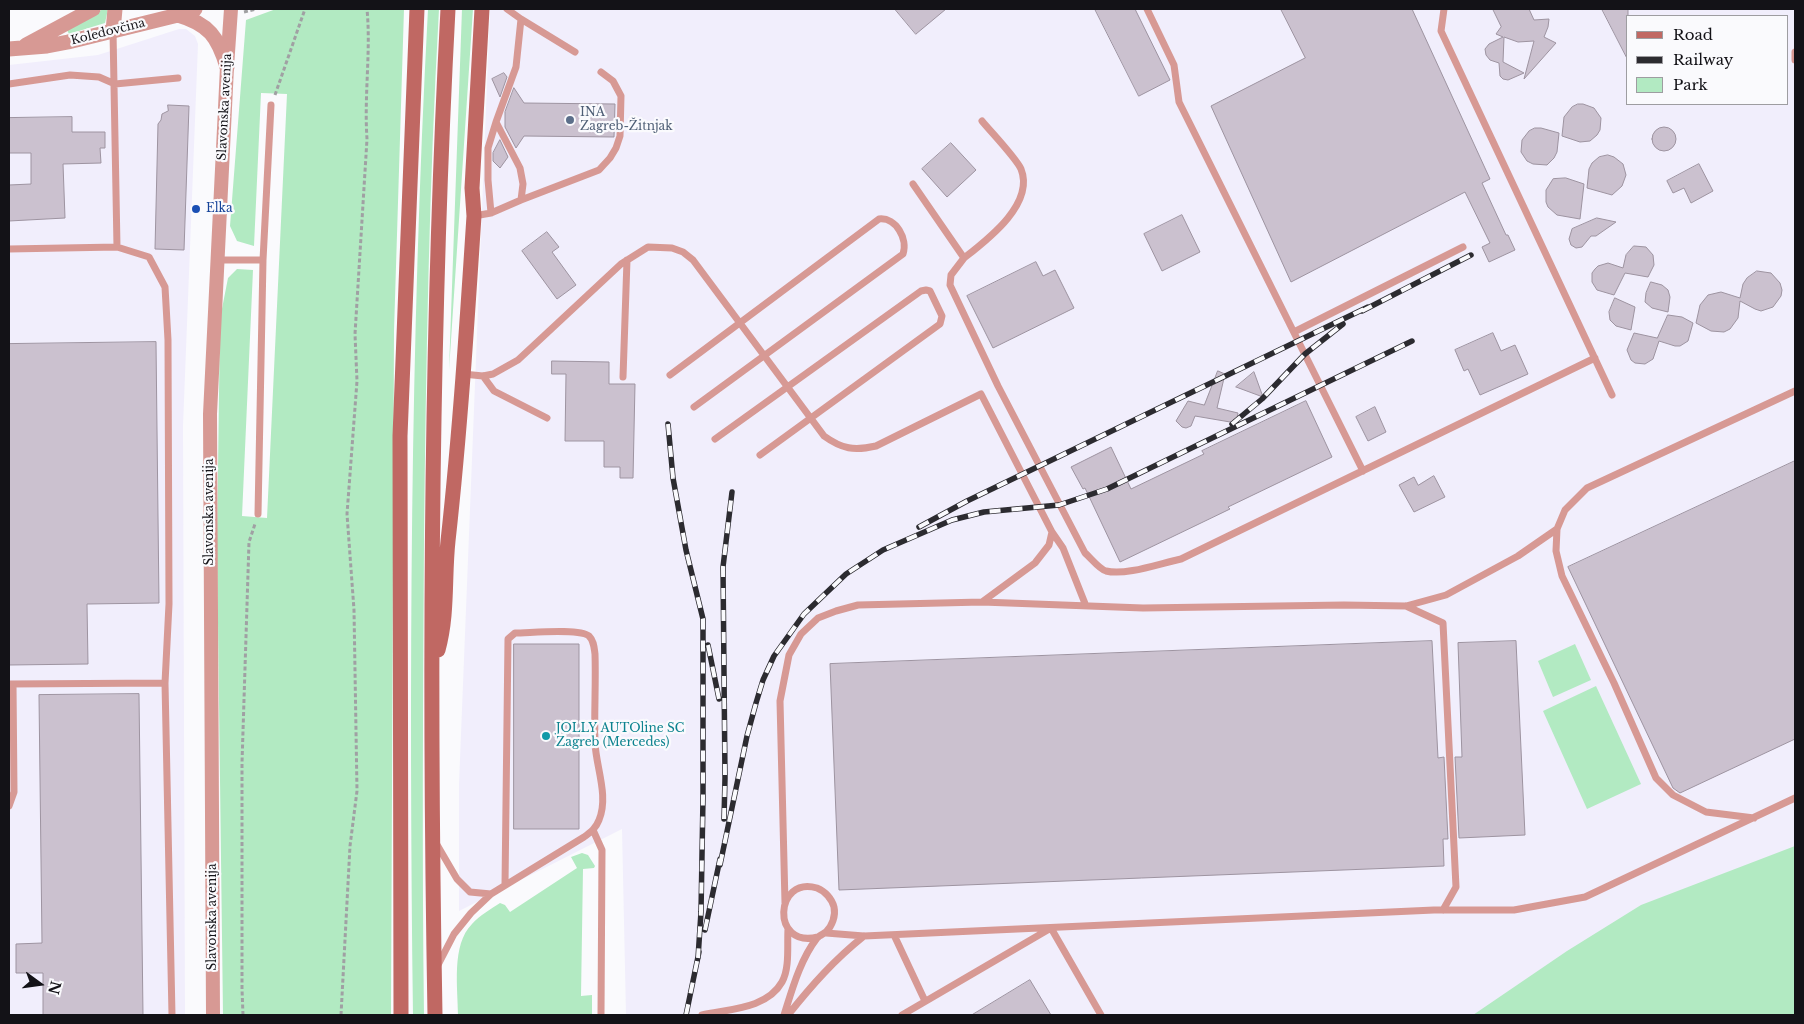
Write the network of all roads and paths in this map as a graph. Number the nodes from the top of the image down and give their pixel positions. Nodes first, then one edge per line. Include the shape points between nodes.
1 (93, 9) edge
2 (115, 9) edge
3 (195, 9) edge
4 (256, 9) edge
5 (305, 9) edge
6 (367, 9) edge
7 (417, 9) edge
8 (448, 9) edge
9 (482, 9) edge
10 (507, 9) edge
11 (1147, 9) edge
12 (1444, 9) edge
13 (238, 10) edge
14 (178, 15) junction
15 (521, 19) junction
16 (113, 31) junction
17 (14, 48) edge
18 (575, 52) dead end
19 (1795, 52) edge
20 (1795, 60) edge
21 (226, 67) junction
22 (601, 72) dead end
23 (178, 78) dead end
24 (9, 84) edge
25 (115, 84) junction
26 (271, 105) joint
27 (982, 121) dead end
28 (496, 122) junction
29 (913, 184) dead end
30 (521, 200) junction
31 (491, 213) junction
32 (474, 216) junction
33 (117, 247) junction
34 (1463, 248) dead end
35 (9, 249) edge
36 (964, 258) junction
37 (217, 260) junction
38 (263, 260) junction
39 (627, 260) junction
40 (739, 322) junction
41 (1294, 332) junction
42 (764, 354) junction
43 (1595, 358) junction
44 (463, 374) junction
45 (670, 375) dead end
46 (483, 376) junction
47 (623, 377) dead end
48 (787, 387) junction
49 (1795, 391) edge
50 (1612, 395) dead end
51 (694, 407) dead end
52 (547, 418) dead end
53 (811, 418) junction
54 (715, 439) dead end
55 (760, 455) dead end
56 (1362, 471) junction
57 (258, 514) joint
58 (1557, 530) junction
59 (1052, 532) junction
60 (982, 602) junction
61 (1086, 606) junction
62 (1406, 606) junction
63 (431, 673) junction
64 (165, 683) junction
65 (11, 684) edge
66 (1795, 798) edge
67 (9, 806) edge
68 (1755, 818) junction
69 (593, 830) junction
70 (432, 837) junction
71 (505, 885) junction
72 (491, 894) junction
73 (784, 903) junction
74 (1443, 910) junction
75 (1052, 928) junction
76 (788, 929) junction
77 (826, 932) junction
78 (894, 935) junction
79 (864, 936) junction
80 (818, 937) junction
81 (434, 972) junction
82 (925, 1001) junction
83 (172, 1015) edge
84 (213, 1015) edge
85 (243, 1015) edge
86 (342, 1015) edge
87 (401, 1015) edge
88 (435, 1015) edge
89 (601, 1015) edge
90 (702, 1015) edge
91 (784, 1015) edge
92 (788, 1015) edge
93 (902, 1015) edge
94 (1101, 1015) edge

1 - 17 street, Koledovčina
2 - 16 street
3 - 14 street, Koledovčina
4 - 13 path
5 - 26 path
6 - 86 path via 366,139 356,305 357,381 347,514 354,610 357,791 350,846
7 - 87 main road via 400,436
8 - 63 main road via 436,302
9 - 32 main road via 472,188
10 - 15 lane
11 - 41 lane via 1174,64 1179,102
12 - 43 lane via 1441,31
13 - 21 street, Slavonska avenija
14 - 16 street, Koledovčina
14 - 21 street via 209,30 221,46
15 - 18 lane
15 - 28 lane via 516,68
16 - 17 street, Koledovčina via 61,43
16 - 25 lane
19 - 20 lane
21 - 37 street, Slavonska avenija
22 - 30 lane via 613,81 621,96 620,136 610,158 600,170
23 - 25 lane
24 - 25 lane via 70,75 98,77
25 - 33 lane
26 - 38 lane
27 - 36 lane via 1020,168 1023,179 1020,198 1008,219
28 - 30 lane via 520,168
28 - 31 lane via 488,148
29 - 36 lane
30 - 31 lane
31 - 32 lane
32 - 44 main road
33 - 35 lane
33 - 64 lane via 149,257 165,288 169,594
34 - 41 lane
36 - 56 lane via 950,275 950,285 1084,553 1104,570 1134,570 1181,559
37 - 38 lane
37 - 84 street, Slavonska avenija via 210,414
38 - 57 lane
39 - 40 lane via 648,247 683,252 693,260
39 - 46 lane via 518,360
39 - 47 lane
40 - 42 lane
40 - 42 lane via 879,219 890,220 896,225 905,243 903,254
40 - 45 lane
41 - 56 lane
42 - 48 lane
42 - 51 lane
43 - 50 lane
43 - 56 lane
44 - 46 lane
44 - 63 main road via 445,613
46 - 52 lane via 494,391
48 - 53 lane
48 - 53 lane via 921,291 930,291 942,316 940,324
48 - 54 lane
49 - 58 lane via 1586,488 1565,510
53 - 55 lane
53 - 59 lane via 824,436 836,444 861,450 876,446 982,394
57 - 85 path via 249,542 242,762
58 - 62 lane via 1518,556 1446,595
58 - 68 lane via 1556,550 1562,576 1656,778 1673,794 1706,812
59 - 60 lane via 1049,545 1034,563
59 - 61 lane via 1063,548
60 - 61 lane
60 - 73 lane via 858,605 818,618 801,634 789,655 780,700
61 - 62 lane
62 - 74 lane via 1443,623 1456,887
63 - 70 main road
64 - 65 lane
64 - 83 lane
65 - 67 lane via 14,792
66 - 68 lane
68 - 74 lane via 1585,897 1514,910
69 - 71 lane
69 - 71 lane via 600,819 602,798 595,745 593,641 587,635 574,632 515,633 508,639 507,654
69 - 89 lane via 602,850
70 - 72 lane via 457,879 470,892
70 - 81 main road
71 - 72 lane
72 - 81 lane via 454,934
73 - 76 lane via 784,921
73 - 77 lane via 794,891 802,888 812,887 825,893 834,908 834,917
74 - 75 lane
75 - 78 lane
75 - 82 lane
75 - 94 lane
76 - 80 lane via 803,938
76 - 90 lane via 787,964 782,982 770,996 745,1007
77 - 79 lane
77 - 80 lane
78 - 79 lane
78 - 82 lane
79 - 92 lane via 813,983
80 - 91 lane via 801,967
81 - 88 main road
82 - 93 lane

